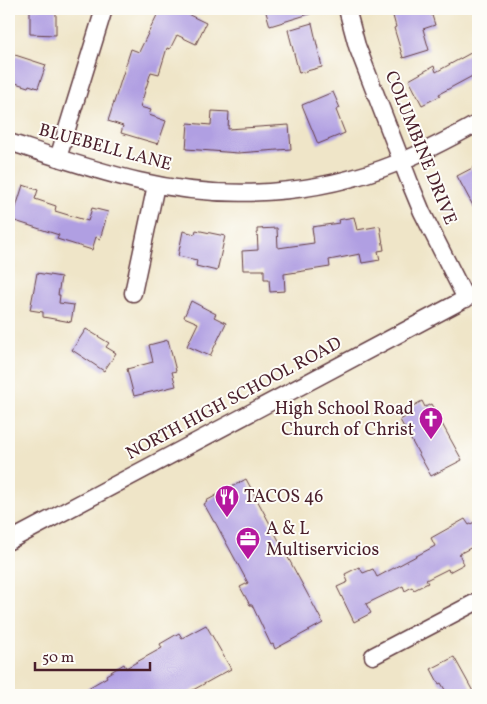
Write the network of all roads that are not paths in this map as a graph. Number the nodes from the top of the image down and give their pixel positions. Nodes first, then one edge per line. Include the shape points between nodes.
1 (104, 9) edge
2 (348, 9) edge
3 (478, 123) edge
4 (9, 142) edge
5 (58, 158) junction
6 (403, 161) junction
7 (156, 184) junction
8 (133, 293) dead end
9 (472, 296) edge
10 (9, 541) edge
11 (477, 604) edge
12 (373, 656) dead end

1 - 5 street
2 - 6 street, COLUMBINE DRIVE via 357,46
3 - 6 street, BLUEBELL LANE
4 - 5 street, BLUEBELL LANE
5 - 7 street, BLUEBELL LANE
6 - 7 street, BLUEBELL LANE via 351,178 289,190 227,193
6 - 9 street, COLUMBINE DRIVE via 422,212
7 - 8 street
9 - 10 street, NORTH HIGH SCHOOL ROAD
11 - 12 street

